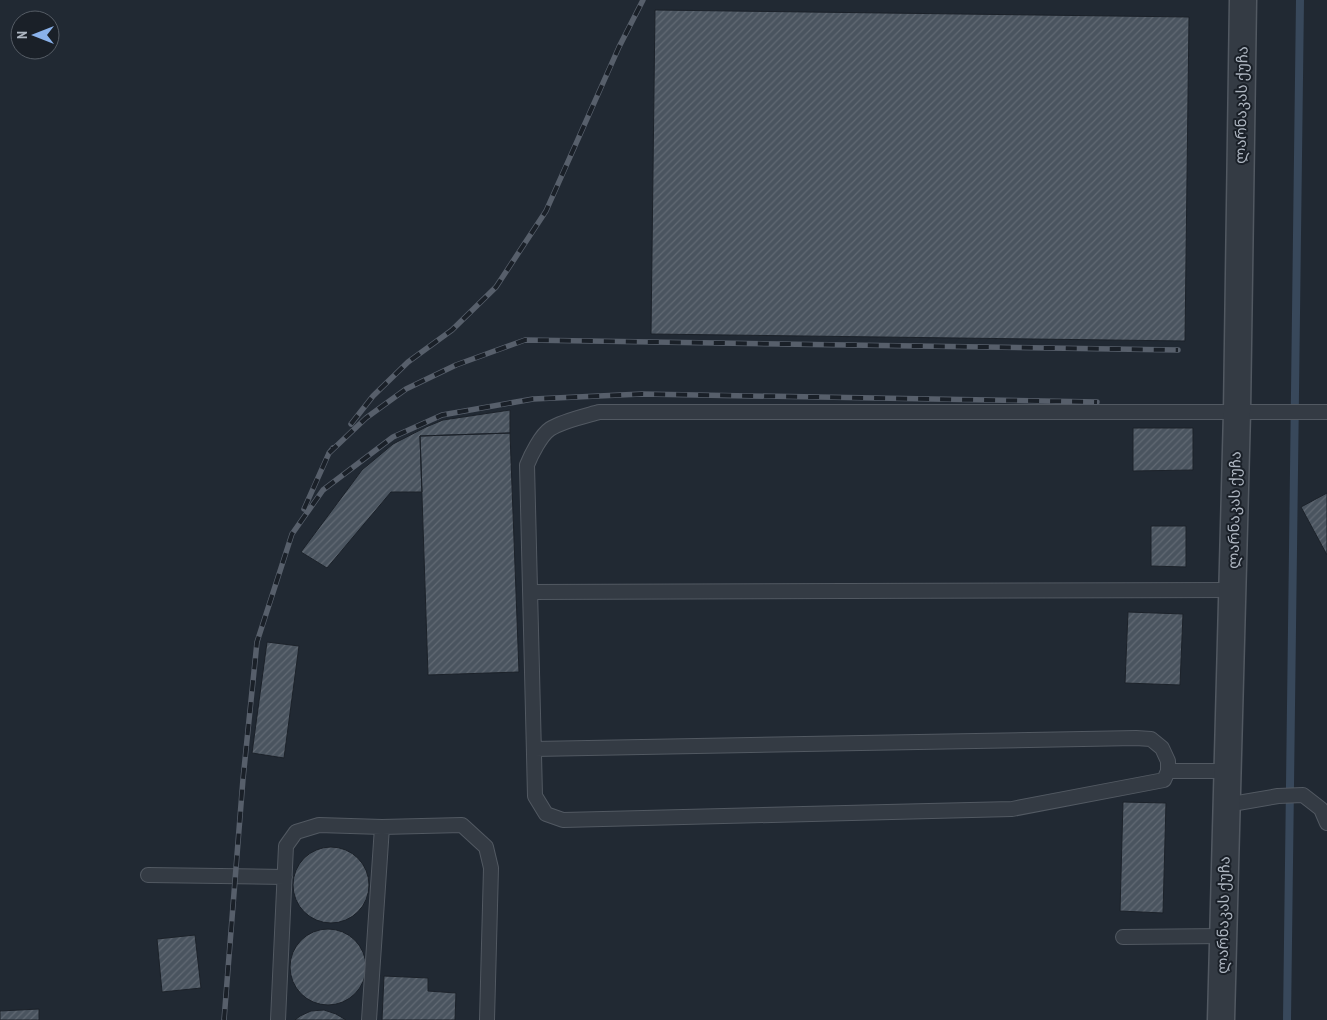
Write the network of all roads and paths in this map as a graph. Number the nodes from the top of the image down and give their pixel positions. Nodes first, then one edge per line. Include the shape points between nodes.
1 (1242, 0) edge
2 (1236, 412) junction
3 (1327, 412) edge
4 (1232, 590) junction
5 (530, 592) junction
6 (534, 749) junction
7 (1168, 771) junction
8 (1228, 771) junction
9 (1226, 805) junction
10 (1327, 823) edge
11 (382, 827) junction
12 (148, 875) dead end
13 (284, 877) junction
14 (1223, 936) junction
15 (1123, 937) dead end
16 (278, 1020) edge
17 (369, 1020) edge
18 (487, 1020) edge
19 (1221, 1020) edge

1 - 2 street, ლარნაკას ქუჩა
2 - 3 lane
2 - 4 street, ლარნაკას ქუჩა
2 - 5 lane via 599,412 575,418 549,429 532,451 527,465
4 - 5 lane
4 - 8 street, ლარნაკას ქუჩა
5 - 6 lane
6 - 7 lane via 1136,738 1151,739 1162,748 1168,761
6 - 7 lane via 535,796 546,814 562,820 1012,809 1164,780
7 - 8 lane
8 - 9 street, ლარნაკას ქუჩა
9 - 10 lane via 1303,795 1321,809
9 - 14 street, ლარნაკას ქუჩა
11 - 13 lane via 320,825 296,832 286,846
11 - 17 lane
11 - 18 lane via 462,825 486,847 490,868
12 - 13 lane
13 - 16 lane
14 - 15 lane
14 - 19 street, ლარნაკას ქუჩა

